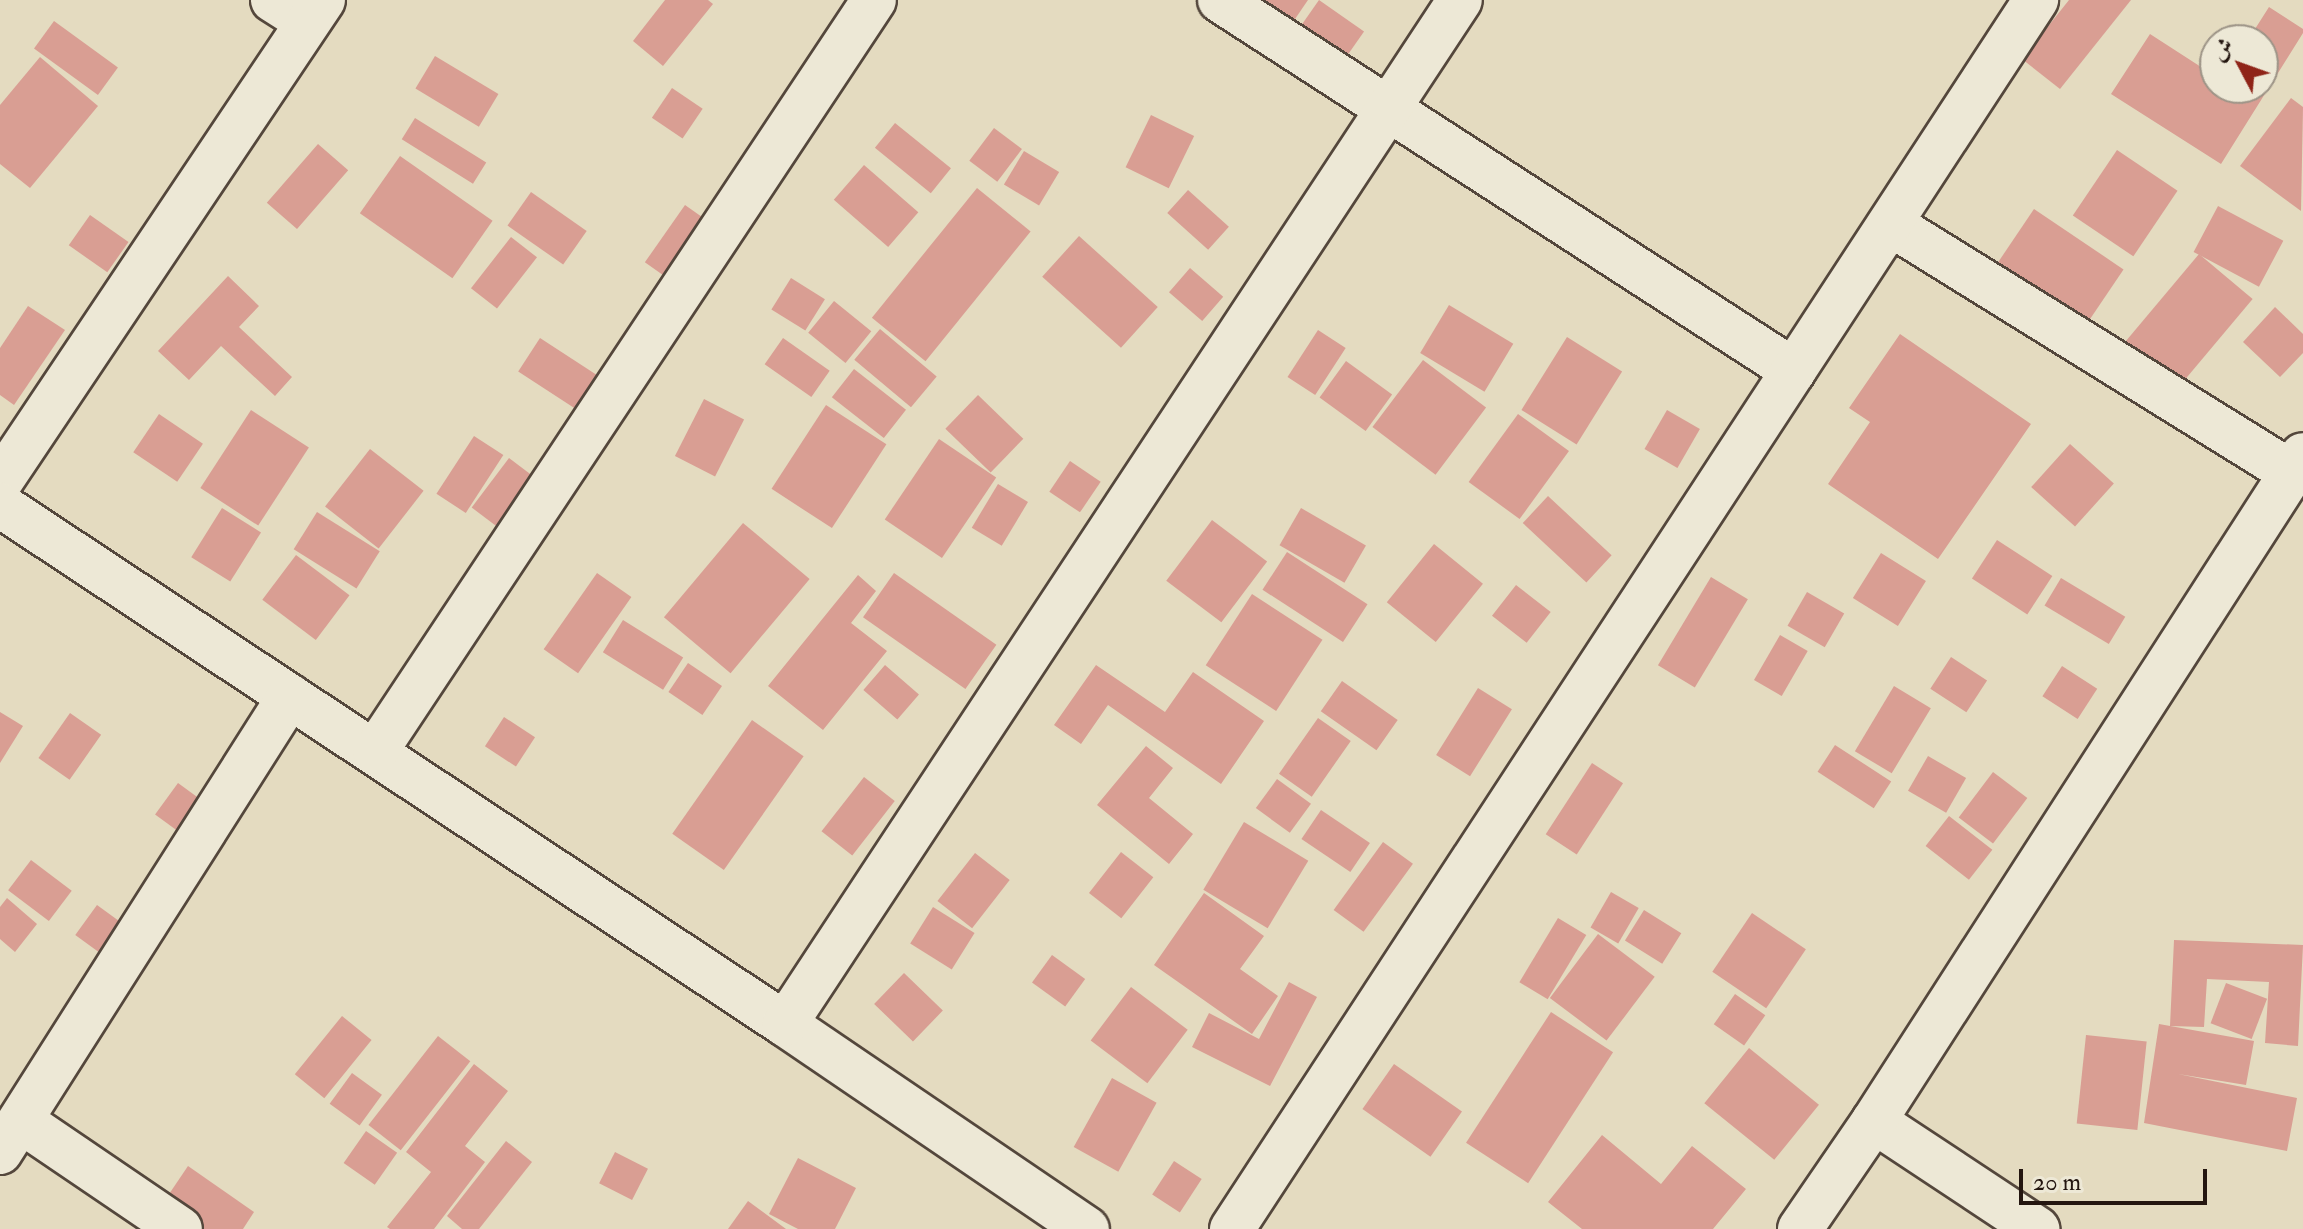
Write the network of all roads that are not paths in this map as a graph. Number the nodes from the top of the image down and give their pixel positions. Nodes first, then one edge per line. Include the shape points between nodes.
1 (874, 0) edge
2 (1220, 0) edge
3 (1460, 0) edge
4 (2036, 0) edge
5 (301, 7) edge
6 (1389, 108) junction
7 (1892, 225) junction
8 (1794, 371) junction
9 (2297, 463) edge
10 (0, 482) edge
11 (0, 505) edge
12 (290, 696) junction
13 (375, 752) junction
14 (785, 1024) junction
15 (1874, 1121) junction
16 (10, 1137) edge
17 (180, 1229) edge
18 (1087, 1229) edge
19 (1232, 1229) edge
20 (1800, 1229) edge
21 (2037, 1229) edge

1 - 13 street
2 - 6 street
3 - 6 street
4 - 7 street
5 - 10 street
6 - 8 street
6 - 14 street
7 - 8 street
7 - 9 street
8 - 19 street
9 - 15 street
11 - 12 street
12 - 13 street
12 - 16 street
13 - 14 street
14 - 18 street
15 - 20 street
15 - 21 street
16 - 17 street

